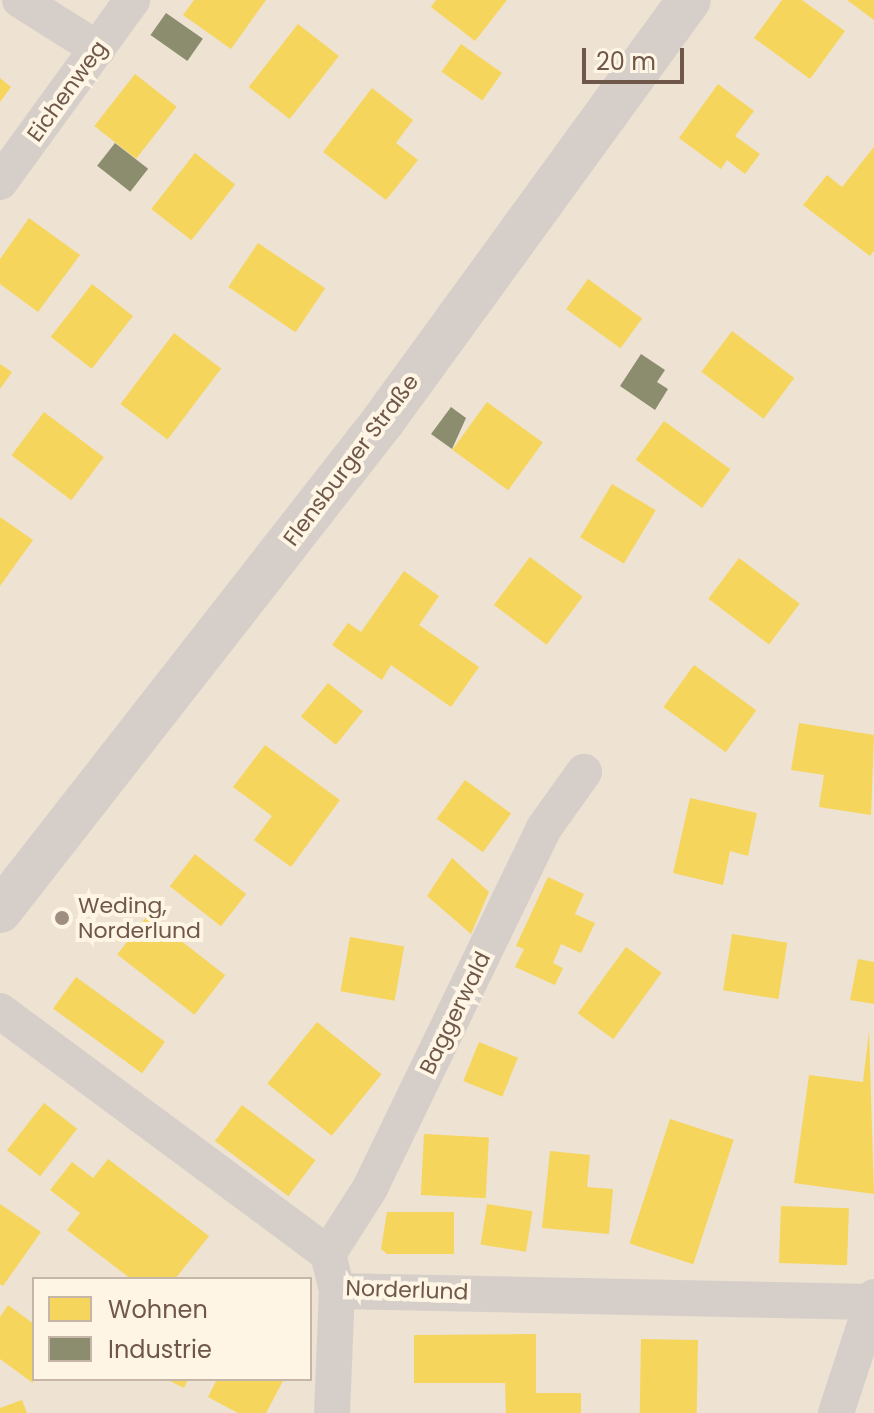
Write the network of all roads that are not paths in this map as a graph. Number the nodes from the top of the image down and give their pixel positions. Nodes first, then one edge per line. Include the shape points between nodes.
1 (20, 0) edge
2 (132, 0) edge
3 (689, 0) edge
4 (98, 49) junction
5 (0, 182) edge
6 (584, 772) dead end
7 (0, 911) edge
8 (0, 1011) edge
9 (328, 1254) junction
10 (337, 1291) junction
11 (873, 1300) edge
12 (332, 1413) edge
13 (836, 1413) edge

1 - 4 street
2 - 4 street, Eichenweg
3 - 7 street, Flensburger Straße via 383,421
4 - 5 street, Eichenweg
6 - 9 street, Baggerwald via 544,828 370,1188
8 - 9 street, Norderlund
9 - 10 street, Norderlund
10 - 11 street, Norderlund
10 - 12 street
11 - 13 street

